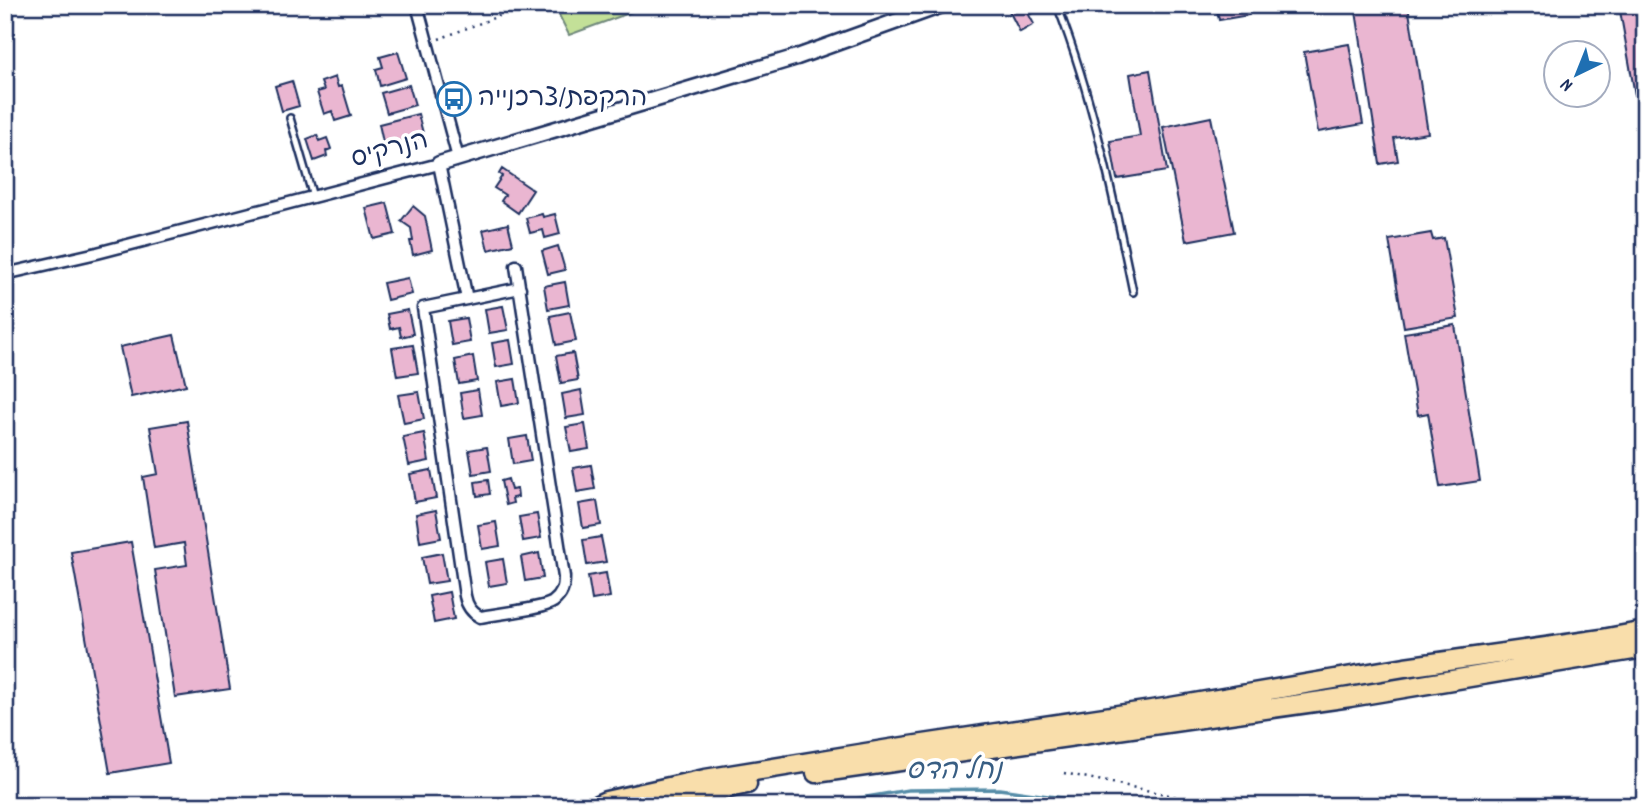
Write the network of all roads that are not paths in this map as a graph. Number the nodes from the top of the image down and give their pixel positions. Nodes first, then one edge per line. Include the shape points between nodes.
1 (417, 5) edge
2 (942, 5) edge
3 (1056, 5) edge
4 (290, 118) dead end
5 (458, 158) junction
6 (439, 164) junction
7 (313, 197) junction
8 (516, 266) dead end
9 (5, 274) edge
10 (520, 288) junction
11 (1133, 292) dead end
12 (467, 299) junction
13 (1645, 631) edge
14 (1645, 648) edge
15 (595, 806) edge
16 (648, 806) edge

1 - 5 street
2 - 5 street, הנרקיס via 797,57
3 - 11 lane via 1093,113
4 - 7 lane
5 - 6 street, הנרקיס
6 - 7 street, הנרקיס
6 - 12 street
7 - 9 street, הנרקיס
8 - 10 street
10 - 12 street
10 - 12 street via 564,587 548,605 480,617 467,605 465,596 422,308
13 - 15 highway via 705,779
14 - 16 highway via 1350,697 762,781

